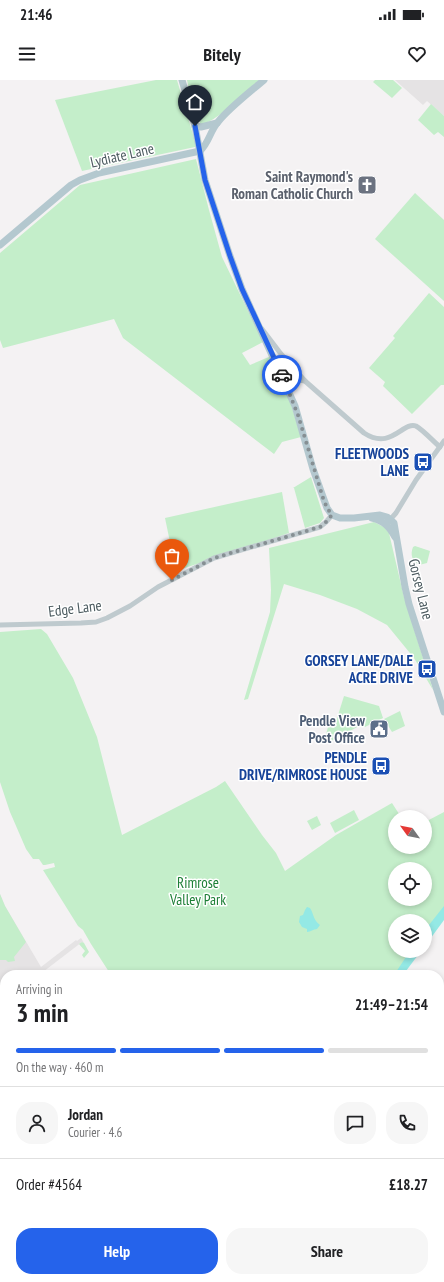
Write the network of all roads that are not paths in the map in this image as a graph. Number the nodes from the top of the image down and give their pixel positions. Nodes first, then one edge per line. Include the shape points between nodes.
1 (182, 80) edge
2 (264, 80) edge
3 (217, 123) junction
4 (195, 126) junction
5 (200, 151) junction
6 (0, 244) edge
7 (259, 325) junction
8 (305, 381) junction
9 (286, 385) junction
10 (444, 441) edge
11 (440, 447) junction
12 (332, 515) junction
13 (389, 522) junction
14 (0, 625) edge
15 (444, 712) edge

1 - 4 main road
2 - 3 main road
3 - 4 main road
3 - 5 main road
4 - 5 main road
5 - 6 main road, Lydiate Lane via 99,173 80,180
5 - 7 main road via 205,180 230,256
7 - 8 street
7 - 9 main road
8 - 9 street via 299,380
8 - 11 street via 370,437 391,437 409,426 415,426
9 - 12 main road via 298,415 323,498
10 - 11 street
11 - 13 street
12 - 13 main road via 344,518 380,515
12 - 14 street, Edge Lane via 320,527 214,558 130,606 96,622
13 - 15 main road, Gorsey Lane via 395,526 410,604

